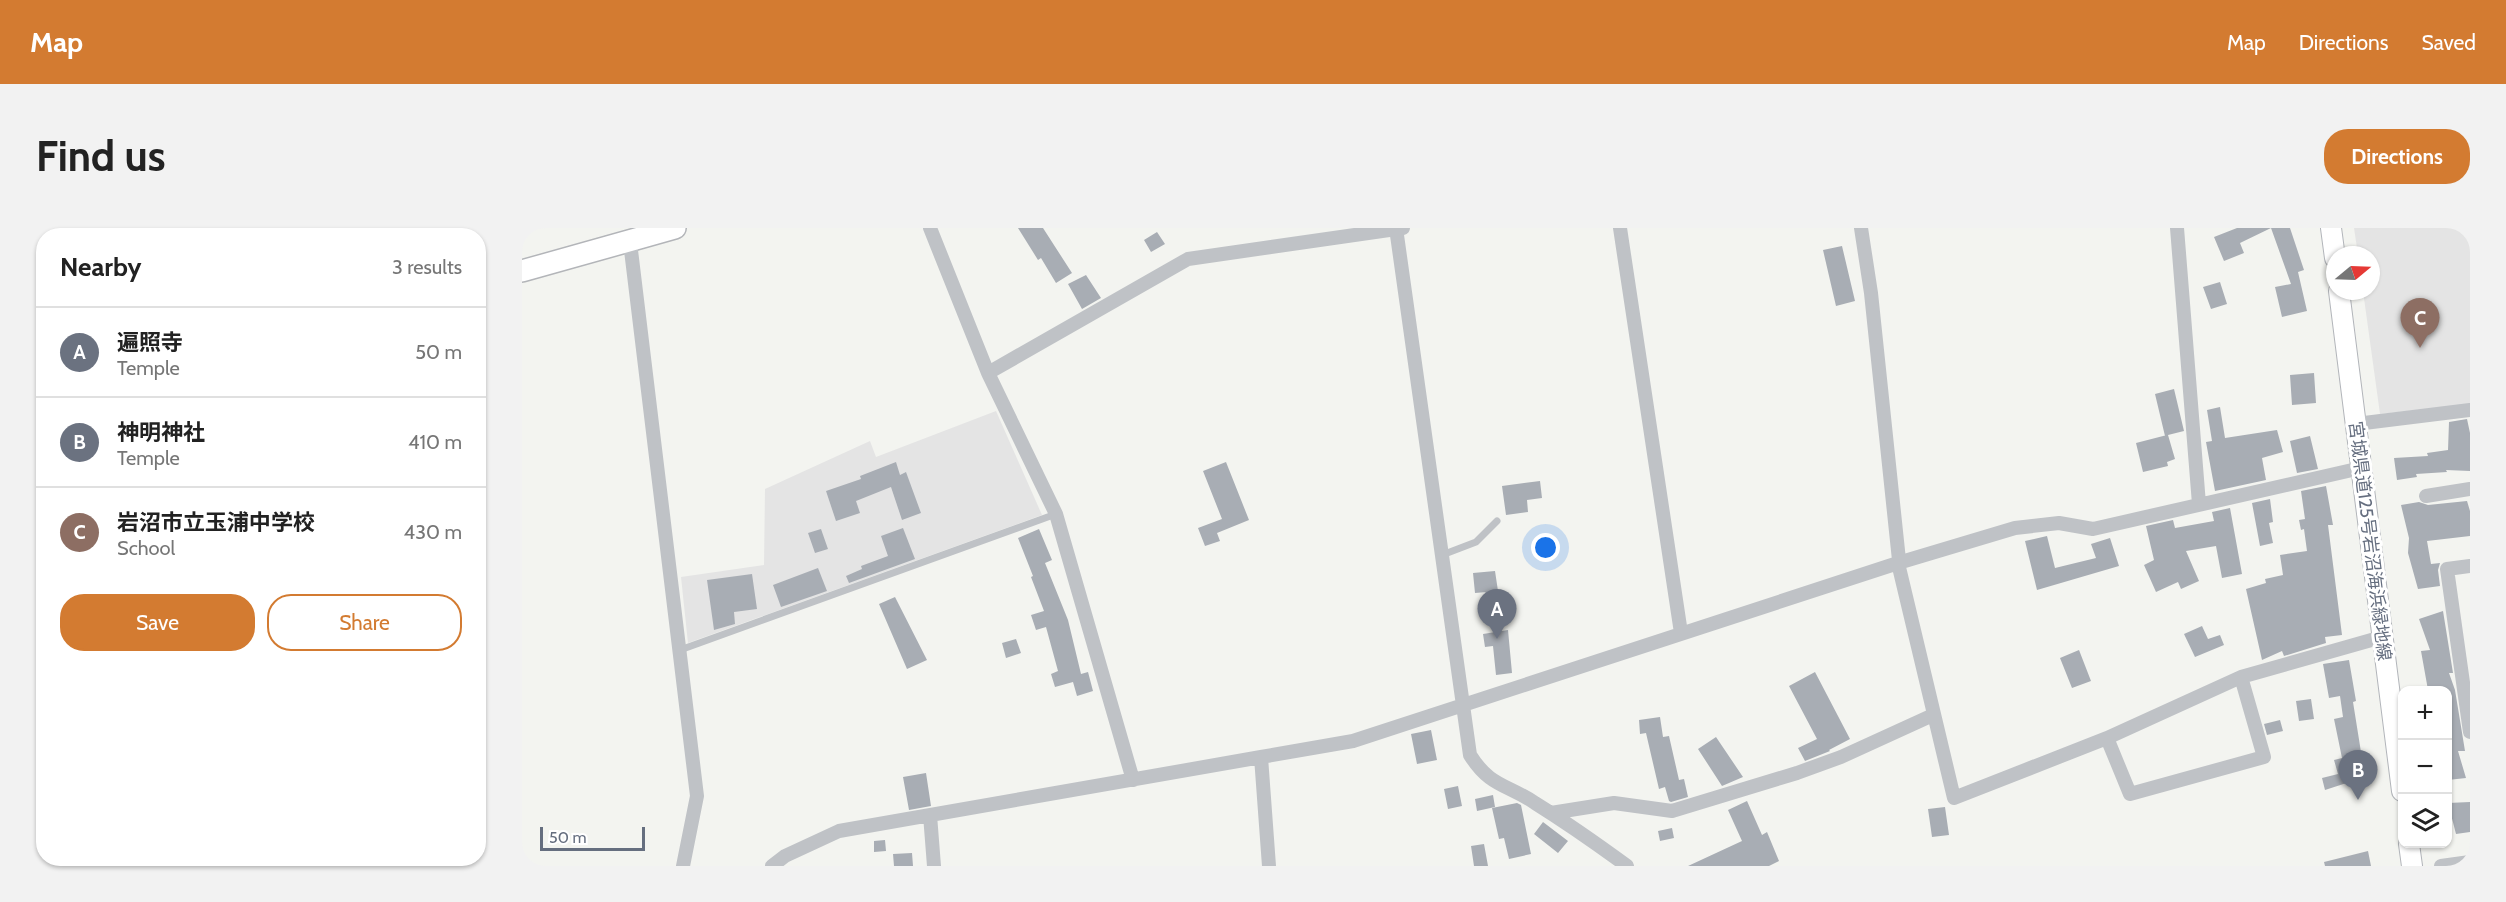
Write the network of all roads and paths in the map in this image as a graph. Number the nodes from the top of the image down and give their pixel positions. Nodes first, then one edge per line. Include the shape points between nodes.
1 (675, 228) edge
2 (930, 228) edge
3 (1398, 228) edge
4 (1620, 228) edge
5 (1861, 228) edge
6 (2177, 228) edge
7 (2331, 228) edge
8 (629, 235) edge
9 (2333, 246) edge
10 (522, 271) edge
11 (2340, 300) edge
12 (988, 373) junction
13 (2470, 410) edge
14 (2356, 424) junction
15 (2361, 468) junction
16 (2470, 489) edge
17 (2426, 496) dead end
18 (2199, 504) junction
19 (1056, 514) junction
20 (1497, 521) dead end
21 (1442, 555) junction
22 (1898, 563) junction
23 (2470, 566) edge
24 (1681, 633) junction
25 (2382, 637) junction
26 (2464, 644) edge
27 (680, 650) junction
28 (2241, 677) junction
29 (1463, 705) junction
30 (1933, 715) junction
31 (2470, 726) edge
32 (2107, 738) junction
33 (2398, 754) edge
34 (1261, 757) junction
35 (1133, 780) junction
36 (1551, 813) junction
37 (930, 815) junction
38 (2410, 848) edge
39 (2470, 862) edge
40 (683, 866) edge
41 (772, 866) edge
42 (934, 866) edge
43 (1269, 866) edge
44 (1627, 866) edge
45 (2412, 866) edge
46 (2440, 866) edge

1 - 8 main road
2 - 12 street
3 - 12 street via 1188,260
3 - 21 street
4 - 24 street
5 - 22 street
6 - 18 street
7 - 9 main road
8 - 10 main road
8 - 27 street
11 - 14 main road, 宮城県道125号岩沼海浜緑地線
12 - 19 street
13 - 14 street
14 - 15 main road, 宮城県道125号岩沼海浜緑地線
15 - 18 street
15 - 25 main road, 宮城県道125号岩沼海浜緑地線
16 - 17 street
18 - 22 street via 2093,529 2060,523 2015,528
19 - 27 lane
19 - 35 street
20 - 21 lane via 1476,542
21 - 29 street
22 - 24 street
22 - 30 street
23 - 26 street via 2447,569
24 - 29 street
25 - 28 street
25 - 33 main road, 宮城県道125号岩沼海浜緑地線
26 - 31 street
27 - 40 street via 697,796
28 - 32 street
28 - 32 street via 2264,757 2130,794
29 - 34 street via 1353,741
29 - 36 street via 1470,755 1479,770 1492,782
30 - 32 street via 1954,798
30 - 36 street via 1819,765 1680,809 1614,803
34 - 35 street
34 - 43 street
35 - 37 street
36 - 44 street
37 - 41 street via 839,831
37 - 42 street
38 - 45 main road
39 - 46 street

